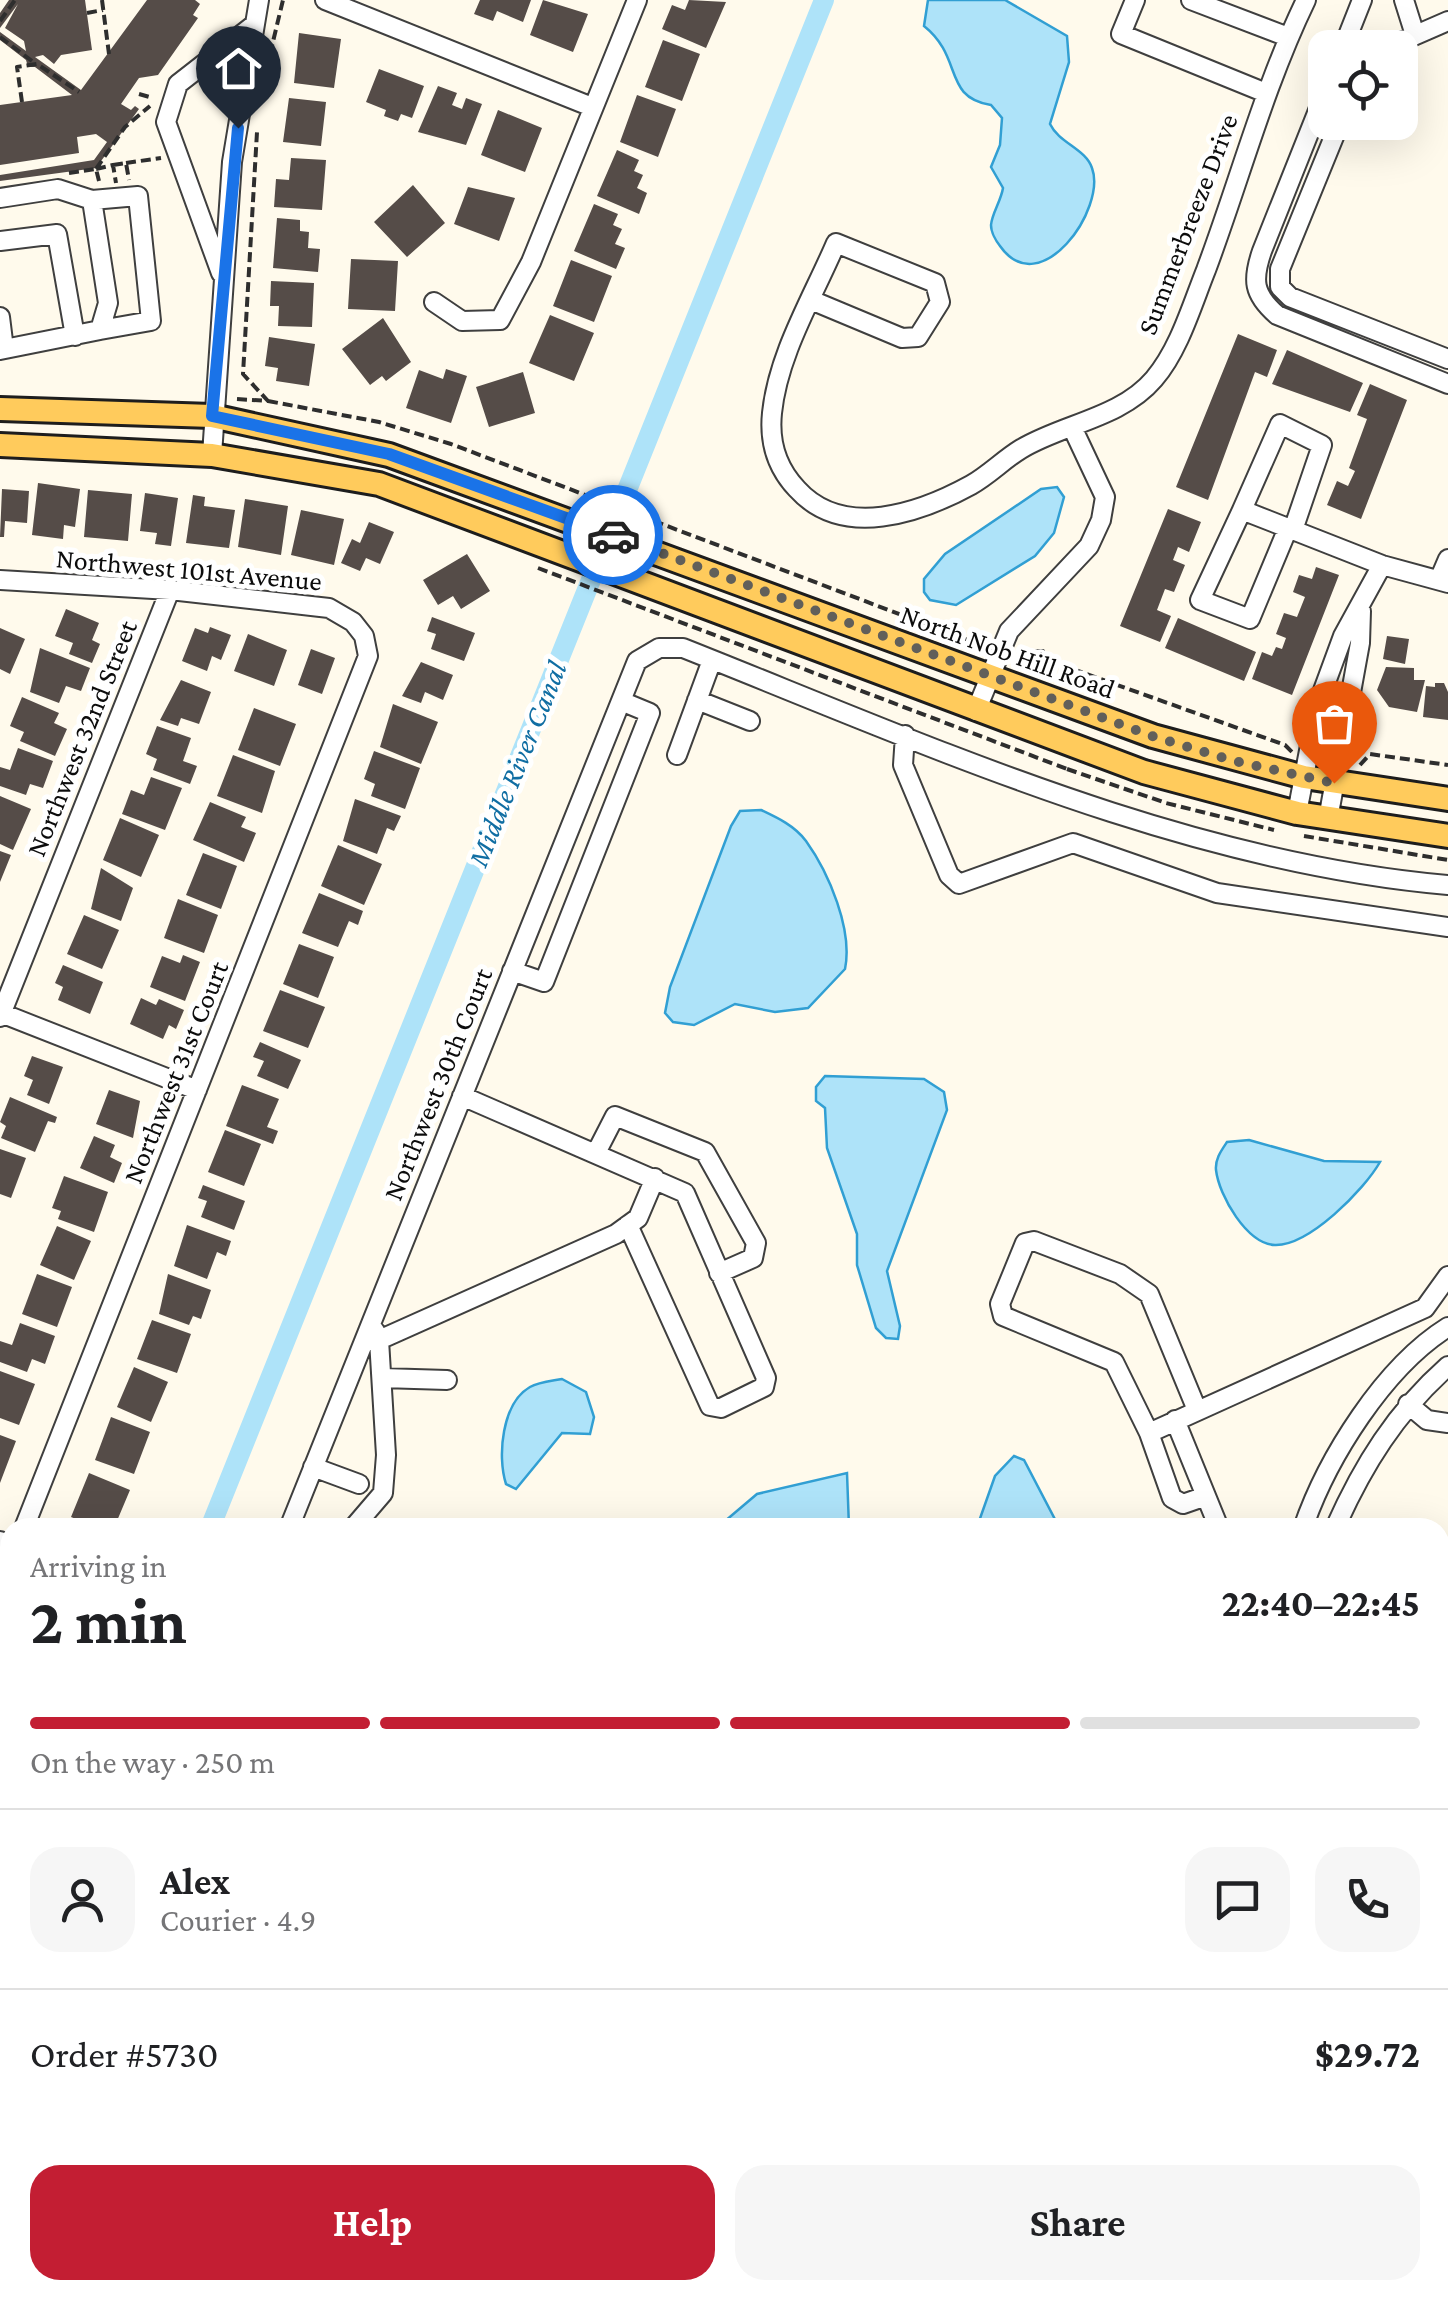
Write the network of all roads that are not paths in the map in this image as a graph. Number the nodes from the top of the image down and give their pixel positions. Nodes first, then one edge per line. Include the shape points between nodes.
1 (259, 0) edge
2 (326, 0) edge
3 (637, 0) edge
4 (1135, 0) edge
5 (1192, 0) edge
6 (1306, 0) edge
7 (1362, 0) edge
8 (1404, 0) edge
9 (1448, 21) edge
10 (256, 24) junction
11 (1350, 30) edge
12 (1413, 30) edge
13 (1418, 34) edge
14 (1288, 37) junction
15 (1266, 93) junction
16 (592, 107) junction
17 (1308, 136) edge
18 (1333, 140) edge
19 (0, 198) edge
20 (92, 200) junction
21 (1273, 223) junction
22 (1296, 232) junction
23 (0, 241) edge
24 (223, 278) junction
25 (812, 300) junction
26 (434, 302) dead end
27 (0, 318) edge
28 (1348, 319) junction
29 (100, 330) junction
30 (75, 336) junction
31 (1340, 340) junction
32 (2, 349) edge
33 (1448, 360) edge
34 (1448, 384) edge
35 (213, 406) junction
36 (0, 409) edge
37 (1072, 428) junction
38 (0, 445) edge
39 (212, 455) junction
40 (1251, 514) junction
41 (1291, 529) junction
42 (1448, 559) edge
43 (1382, 565) junction
44 (0, 580) edge
45 (1444, 582) edge
46 (170, 590) junction
47 (1362, 606) junction
48 (364, 636) joint
49 (712, 660) junction
50 (988, 677) junction
51 (697, 700) junction
52 (620, 701) junction
53 (976, 711) junction
54 (750, 721) dead end
55 (905, 735) junction
56 (676, 755) dead end
57 (1306, 767) junction
58 (1336, 773) junction
59 (1448, 799) edge
60 (1328, 819) junction
61 (1294, 823) junction
62 (1448, 836) edge
63 (1448, 885) edge
64 (1448, 927) edge
65 (512, 971) junction
66 (1, 1015) edge
67 (197, 1090) junction
68 (462, 1096) junction
69 (596, 1152) junction
70 (655, 1178) junction
71 (628, 1226) junction
72 (720, 1272) junction
73 (1448, 1276) edge
74 (1426, 1308) junction
75 (375, 1331) junction
76 (1446, 1334) edge
77 (1448, 1366) edge
78 (382, 1378) junction
79 (447, 1380) dead end
80 (1408, 1404) junction
81 (1197, 1410) junction
82 (1175, 1420) junction
83 (1448, 1423) edge
84 (1149, 1433) junction
85 (313, 1468) junction
86 (359, 1484) dead end
87 (1206, 1496) junction
88 (28, 1518) edge
89 (293, 1518) edge
90 (362, 1518) edge
91 (1215, 1518) edge
92 (1307, 1518) edge
93 (1339, 1518) edge

1 - 10 street
2 - 16 street
3 - 16 street
4 - 15 street via 1121,34
5 - 14 street
6 - 14 street, Summerbreeze Drive
7 - 11 street
8 - 12 street
9 - 13 street
10 - 24 street via 232,162
10 - 24 street via 178,84 170,104 170,140
14 - 15 street, Summerbreeze Drive
15 - 37 street, Summerbreeze Drive via 1186,320 1154,379
16 - 26 street via 500,320 462,321
17 - 21 street
18 - 22 street
19 - 20 street via 58,189
20 - 29 street via 108,303
20 - 29 street via 138,196 151,321
21 - 22 street
21 - 31 street via 1254,276 1257,293 1278,314
22 - 28 street via 1280,268 1280,287
23 - 30 street via 57,234
24 - 35 street
25 - 25 street, Summerbreeze Drive via 902,338 918,337 940,302 936,283 836,244
25 - 37 street, Summerbreeze Drive via 785,359 771,434 780,472 806,500 874,519 922,509 974,484 1022,448
27 - 32 street
28 - 31 street
28 - 33 street
29 - 30 street
30 - 32 street
31 - 34 street
35 - 36 main road
35 - 39 street
35 - 50 main road, North Nob Hill Road via 389,454
37 - 50 street via 1105,497 1101,520 1089,546 1009,631
38 - 39 main road
39 - 53 main road via 380,484
40 - 41 street
40 - 41 street via 1280,424 1322,445
40 - 41 street via 1200,600 1250,619
41 - 43 street
42 - 45 street
43 - 45 street
43 - 47 street
44 - 46 street, Northwest 101st Avenue
46 - 48 street, Northwest 101st Avenue via 328,608
46 - 66 street, Northwest 32nd Street
47 - 57 street via 1343,636 1318,704
47 - 58 street
48 - 67 street, Northwest 31st Court via 368,656
49 - 51 street
49 - 52 street, Northwest 30th Court via 683,648 660,648 637,661
49 - 55 street
50 - 53 street
50 - 57 main road, North Nob Hill Road via 1152,736
51 - 54 street
51 - 56 street
52 - 65 street, Northwest 30th Court
52 - 65 street via 650,713 544,982
53 - 61 main road
55 - 63 street via 1190,834 1310,863
55 - 64 street via 902,765 949,875 959,884 1074,843 1217,893
57 - 58 main road, North Nob Hill Road
57 - 61 street
58 - 59 main road, North Nob Hill Road
58 - 60 street
60 - 61 main road
60 - 62 main road
65 - 68 street, Northwest 30th Court
66 - 67 street
67 - 88 street, Northwest 31st Court
68 - 69 street
68 - 75 street, Northwest 30th Court
69 - 70 street
69 - 72 street via 615,1116 705,1152 756,1243 753,1258
70 - 71 street
70 - 72 street via 684,1193
71 - 72 street via 710,1406 721,1408 764,1386 766,1378
71 - 75 street
73 - 74 street
74 - 76 street
74 - 81 street
75 - 78 street
75 - 85 street, Northwest 30th Court
76 - 92 street via 1386,1384 1335,1454
77 - 80 street
78 - 79 street
78 - 90 street via 383,1493
80 - 83 street via 1426,1420
80 - 93 street via 1361,1470
81 - 82 street
81 - 84 street via 1149,1294 1120,1274 1034,1240 1025,1243 1000,1304 1004,1316 1114,1362
82 - 84 street
82 - 87 street
84 - 87 street via 1172,1498 1183,1504
85 - 86 street
85 - 89 street, Northwest 30th Court
87 - 91 street

